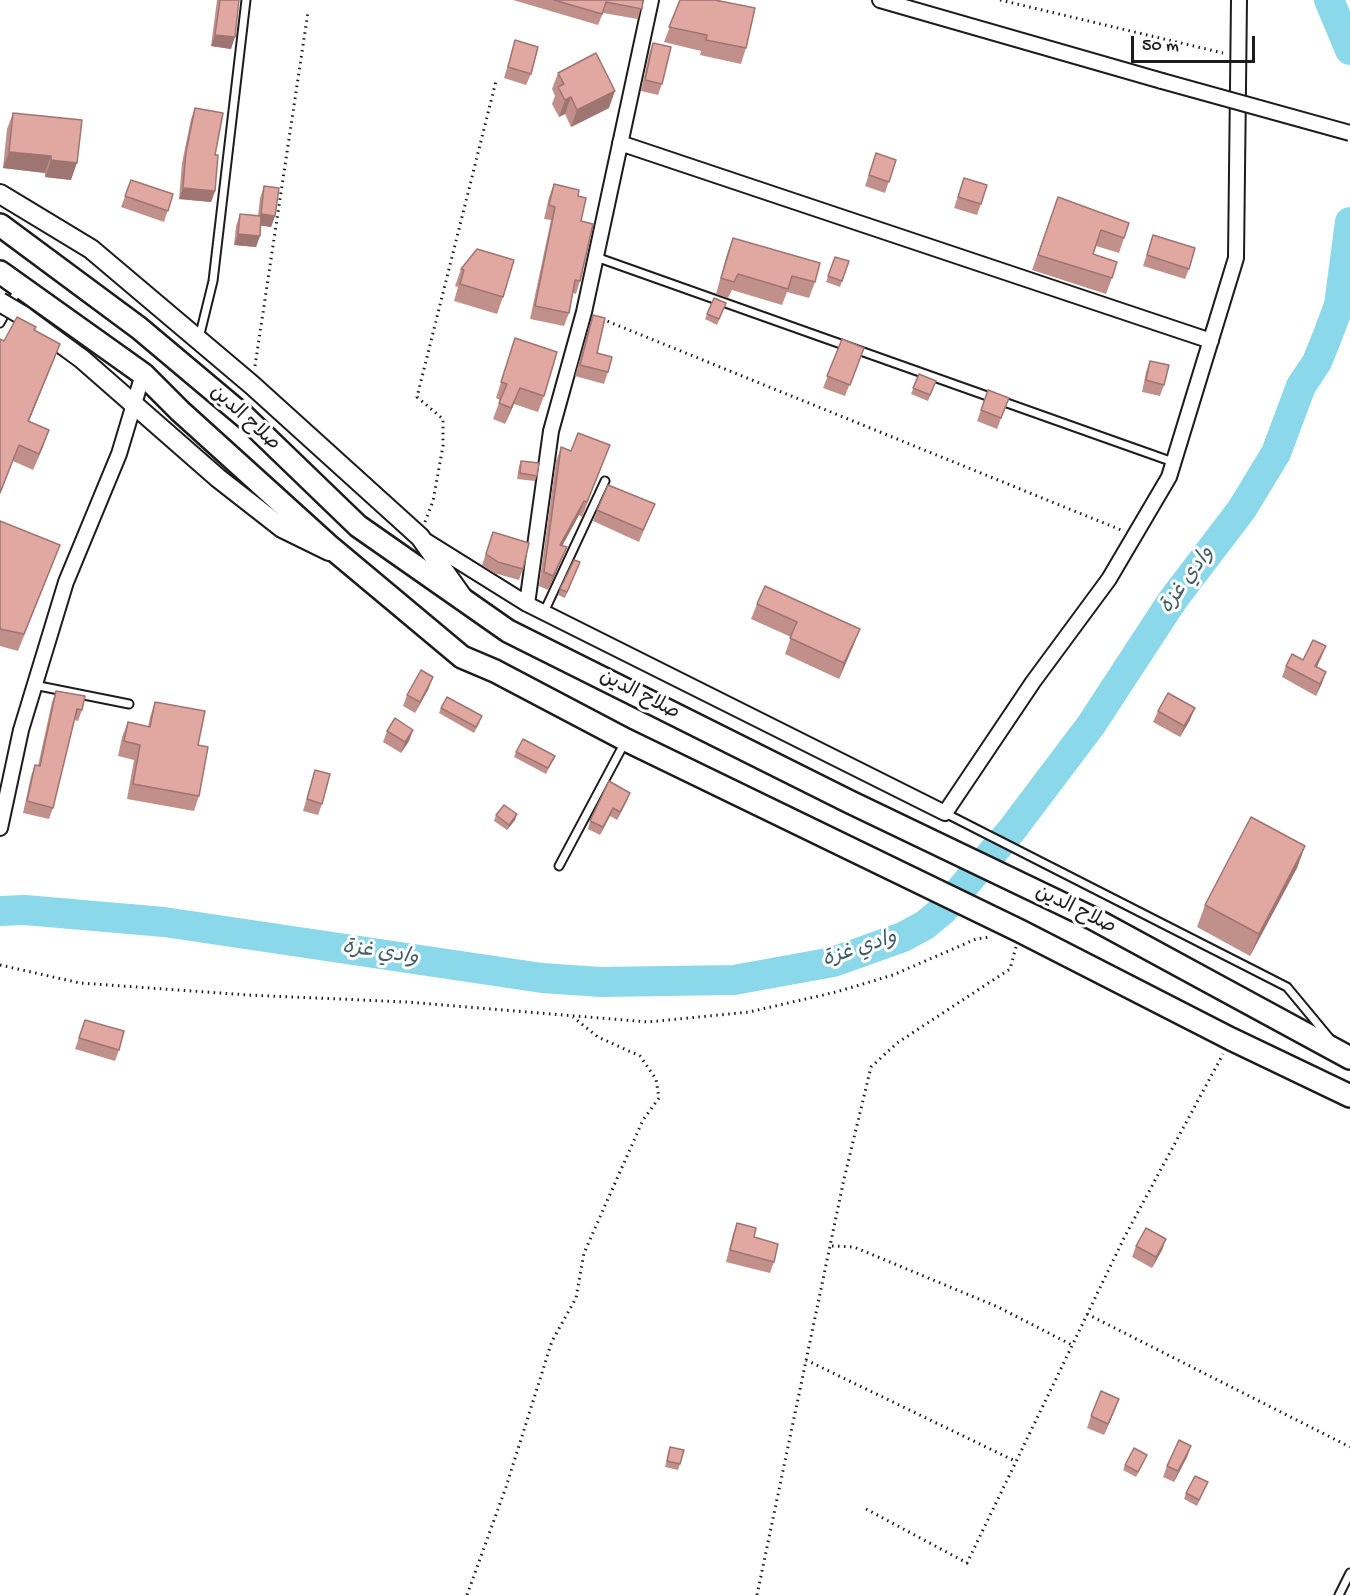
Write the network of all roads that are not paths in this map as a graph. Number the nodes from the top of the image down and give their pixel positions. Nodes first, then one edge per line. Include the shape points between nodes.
1 (246, 0) edge
2 (651, 0) edge
3 (880, 0) edge
4 (1239, 0) edge
5 (1350, 133) edge
6 (620, 143) junction
7 (0, 194) edge
8 (0, 225) edge
9 (596, 257) junction
10 (0, 272) edge
11 (20, 285) junction
12 (0, 302) edge
13 (0, 323) edge
14 (199, 340) junction
15 (1211, 340) junction
16 (143, 374) junction
17 (134, 404) junction
18 (1173, 462) junction
19 (605, 481) dead end
20 (420, 537) junction
21 (344, 559) junction
22 (466, 602) junction
23 (527, 604) junction
24 (544, 612) junction
25 (34, 685) junction
26 (129, 704) dead end
27 (627, 740) junction
28 (945, 813) junction
29 (0, 828) edge
30 (559, 866) dead end
31 (1346, 1056) edge
32 (1350, 1096) edge
33 (1350, 1573) edge
34 (1339, 1595) edge

1 - 14 lane via 213,281
2 - 6 street
3 - 5 street, bridge
4 - 15 street via 1236,258
6 - 9 street
6 - 15 street
7 - 14 main road via 91,249
8 - 22 highway, صلاح الدين via 139,328 245,417 358,526
9 - 18 lane
9 - 23 street via 551,432
10 - 11 highway, صلاح الدين
11 - 13 lane
11 - 16 highway, صلاح الدين
12 - 17 main road, bridge via 82,359
14 - 20 main road
15 - 18 street
16 - 17 street
16 - 21 highway, صلاح الدين
17 - 21 main road via 282,528
17 - 25 street via 119,454 66,582
18 - 28 street via 1108,579
19 - 24 lane
20 - 22 main road
20 - 23 street
21 - 27 highway, صلاح الدين via 462,657
22 - 31 highway, صلاح الدين via 508,631 850,802 1094,918
23 - 24 street
24 - 28 street
25 - 26 lane
25 - 29 street
27 - 30 lane
27 - 32 highway, صلاح الدين
28 - 31 lane via 1287,987
33 - 34 lane

